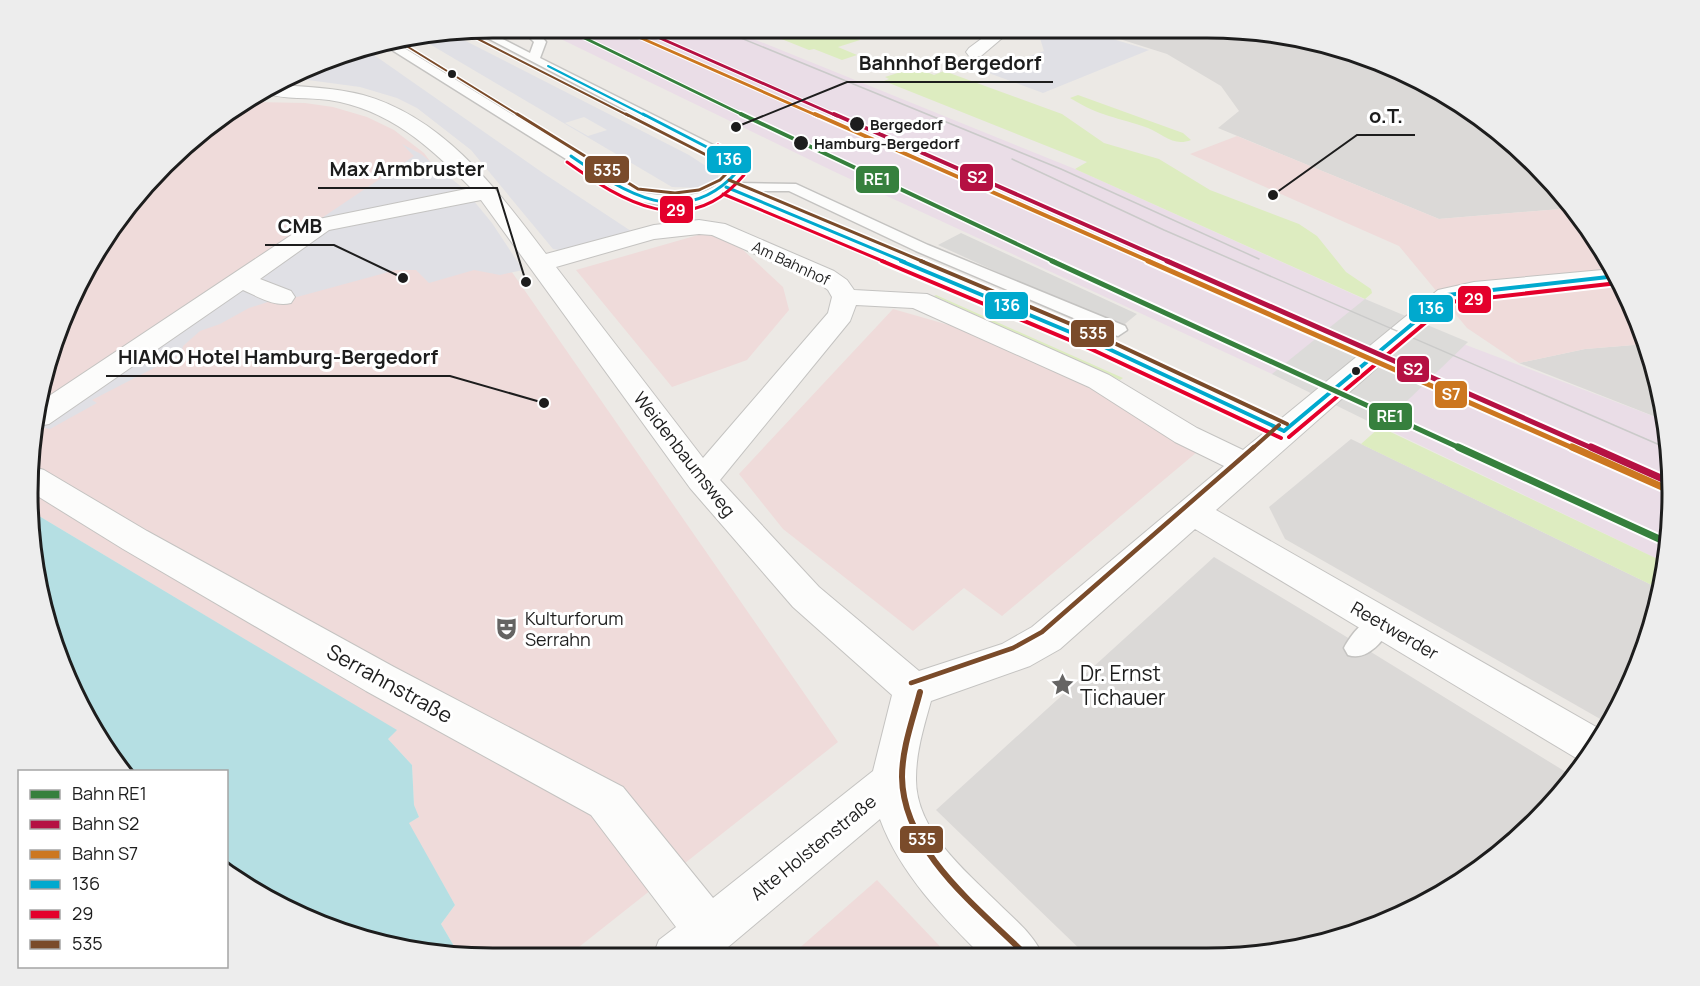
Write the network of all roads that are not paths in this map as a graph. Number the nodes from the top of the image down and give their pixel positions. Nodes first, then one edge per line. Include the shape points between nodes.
1 (493, 38) edge
2 (537, 38) edge
3 (993, 38) edge
4 (396, 48) edge
5 (975, 52) dead end
6 (534, 59) junction
7 (280, 91) edge
8 (726, 187) junction
9 (487, 192) junction
10 (540, 264) junction
11 (1608, 277) edge
12 (241, 280) junction
13 (282, 297) dead end
14 (845, 297) junction
15 (1118, 330) dead end
16 (44, 413) edge
17 (1284, 431) junction
18 (1248, 465) junction
19 (702, 480) junction
20 (38, 481) edge
21 (1193, 512) junction
22 (914, 690) junction
23 (1587, 744) edge
24 (893, 781) junction
25 (693, 944) edge
26 (1010, 948) edge

1 - 6 lane
2 - 6 lane via 540,42
3 - 5 street
4 - 8 lane via 635,196 682,201
6 - 8 lane via 726,157 737,172
7 - 9 street, Weidenbaumsweg via 349,97 392,112 441,146
8 - 15 lane via 790,187 922,248
8 - 17 lane via 1096,343
9 - 10 street, Weidenbaumsweg
9 - 12 street via 317,225
10 - 14 street, Am Bahnhof via 665,229 706,226 825,276 838,285
10 - 19 street, Weidenbaumsweg
11 - 17 street via 1447,295
12 - 13 street
12 - 16 street
14 - 18 street via 918,300 1099,381 1186,435
14 - 19 street, Am Bahnhof via 841,315
17 - 18 street
18 - 21 street
19 - 22 street, Weidenbaumsweg via 812,603
20 - 25 street, Serrahnstraße via 380,679 607,801
21 - 22 street via 1031,647
21 - 23 street, Reetwerder via 1369,635
22 - 24 street, Alte Holstenstraße
24 - 25 street, Alte Holstenstraße
24 - 26 street via 898,814 914,846

